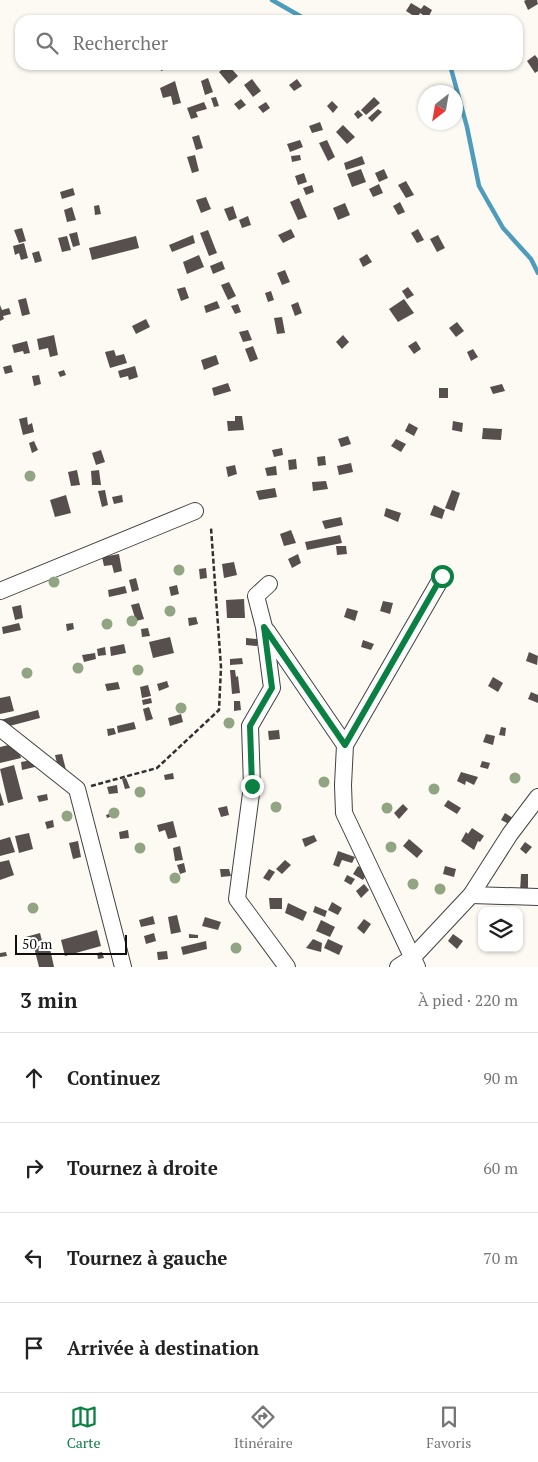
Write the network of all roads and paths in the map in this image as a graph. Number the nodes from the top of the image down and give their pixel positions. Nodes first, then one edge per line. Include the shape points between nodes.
1 (195, 511) dead end
2 (211, 528) dead end
3 (442, 576) dead end
4 (269, 584) dead end
5 (0, 591) edge
6 (264, 627) junction
7 (0, 728) edge
8 (345, 745) junction
9 (77, 790) junction
10 (538, 797) edge
11 (471, 895) junction
12 (538, 897) edge
13 (415, 963) edge
14 (123, 967) edge
15 (287, 967) edge
16 (398, 967) edge

1 - 5 street
2 - 9 path via 221,667 219,710 157,768
3 - 8 street
4 - 6 street via 256,596
6 - 8 street
6 - 15 street via 272,688 250,726 252,786 237,899
7 - 9 street
8 - 13 street via 344,813
9 - 14 street
10 - 11 street
11 - 12 street
11 - 13 street
13 - 16 street

